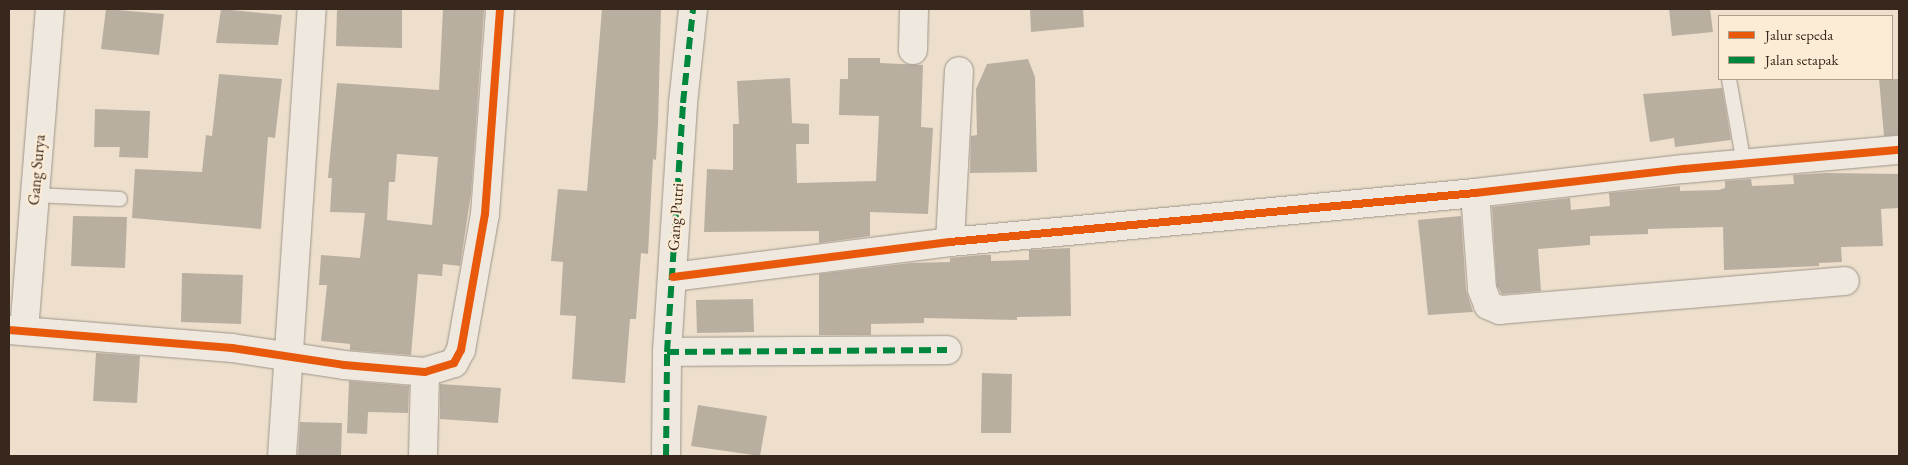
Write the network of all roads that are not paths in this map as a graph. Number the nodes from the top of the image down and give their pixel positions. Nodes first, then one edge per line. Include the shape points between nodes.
1 (50, 9) edge
2 (312, 9) edge
3 (500, 9) edge
4 (693, 9) edge
5 (914, 9) edge
6 (912, 50) dead end
7 (959, 71) dead end
8 (1729, 80) edge
9 (1899, 150) edge
10 (1744, 164) junction
11 (1476, 193) junction
12 (35, 195) junction
13 (120, 199) dead end
14 (950, 242) junction
15 (672, 277) junction
16 (1845, 282) dead end
17 (16, 330) edge
18 (947, 350) dead end
19 (667, 352) junction
20 (287, 356) junction
21 (425, 372) junction
22 (282, 456) edge
23 (423, 456) edge
24 (666, 456) edge

1 - 12 street, Gang Surya
2 - 20 street
3 - 21 street via 485,214 461,350 454,364
4 - 15 street, Gang Putri via 683,103
5 - 6 street
7 - 14 street
8 - 10 lane
9 - 10 street
10 - 11 street
11 - 14 street
11 - 16 street via 1482,289 1488,305 1500,310
12 - 13 lane
12 - 17 street, Gang Surya
14 - 15 street
15 - 19 street, Gang Putri
17 - 20 street via 232,348
18 - 19 street
19 - 24 street, Gang Putri
20 - 21 street
20 - 22 street
21 - 23 street

